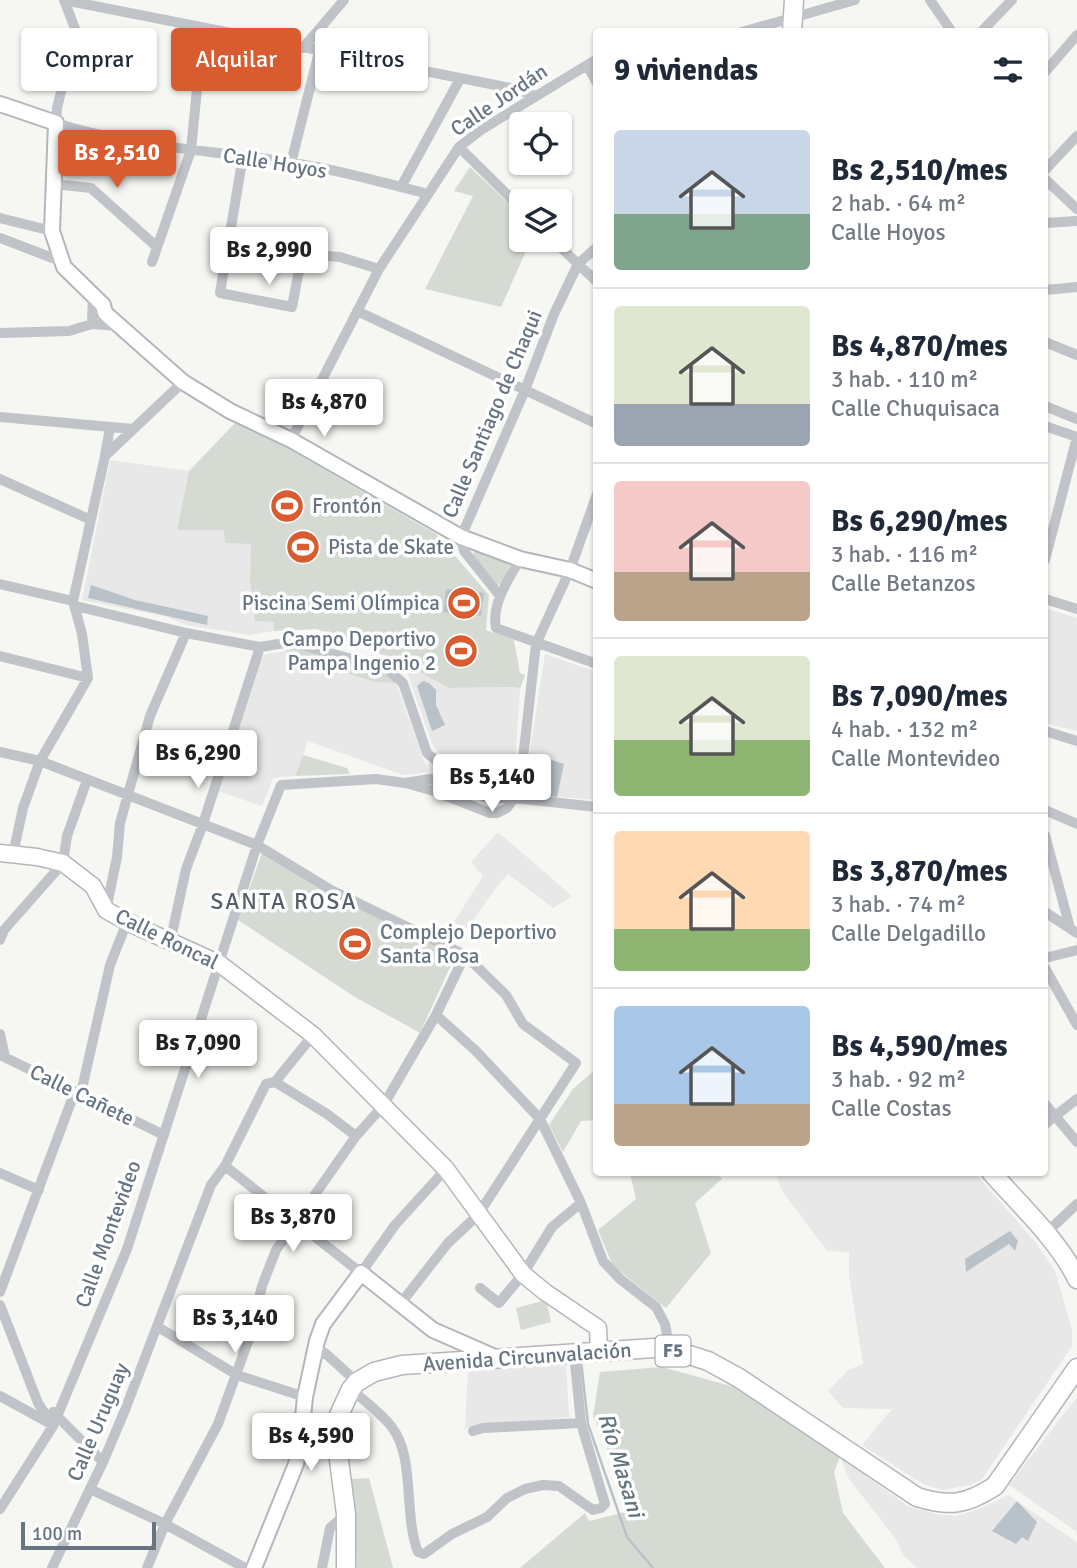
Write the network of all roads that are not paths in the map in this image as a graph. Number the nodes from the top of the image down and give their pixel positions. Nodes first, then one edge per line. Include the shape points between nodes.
1 (64, 0) edge
2 (344, 0) edge
3 (855, 0) edge
4 (930, 0) edge
5 (1012, 0) edge
6 (793, 17) edge
7 (756, 28) edge
8 (949, 28) edge
9 (985, 28) edge
10 (1077, 35) edge
11 (303, 48) junction
12 (315, 51) edge
13 (592, 62) edge
14 (315, 68) edge
15 (1048, 69) edge
16 (428, 73) edge
17 (460, 79) junction
18 (197, 91) edge
19 (536, 96) junction
20 (0, 104) edge
21 (56, 123) junction
22 (1077, 136) edge
23 (459, 147) junction
24 (191, 150) junction
25 (243, 156) junction
26 (291, 163) junction
27 (1048, 167) edge
28 (1048, 182) edge
29 (54, 184) junction
30 (401, 187) junction
31 (428, 194) junction
32 (509, 196) edge
33 (1077, 209) edge
34 (0, 218) edge
35 (1077, 221) edge
36 (1048, 223) edge
37 (52, 231) junction
38 (0, 238) edge
39 (157, 247) junction
40 (593, 251) edge
41 (566, 252) edge
42 (63, 262) junction
43 (152, 262) dead end
44 (578, 264) junction
45 (379, 270) junction
46 (593, 278) edge
47 (1077, 288) edge
48 (1048, 290) edge
49 (93, 294) junction
50 (358, 311) junction
51 (92, 324) junction
52 (120, 326) junction
53 (0, 333) edge
54 (1048, 343) edge
55 (1077, 355) edge
56 (183, 382) junction
57 (525, 390) junction
58 (1048, 407) edge
59 (0, 417) edge
60 (1077, 419) edge
61 (593, 422) edge
62 (110, 427) junction
63 (1048, 427) edge
64 (133, 429) junction
65 (1077, 437) edge
66 (291, 440) junction
67 (105, 456) junction
68 (0, 479) edge
69 (91, 520) junction
70 (593, 522) edge
71 (461, 537) junction
72 (1048, 548) edge
73 (520, 559) junction
74 (570, 570) junction
75 (593, 579) edge
76 (0, 584) edge
77 (499, 596) junction
78 (1048, 599) edge
79 (74, 603) junction
80 (1077, 609) edge
81 (186, 632) junction
82 (536, 644) junction
83 (260, 647) junction
84 (0, 656) edge
85 (593, 663) edge
86 (88, 678) junction
87 (1048, 732) edge
88 (1077, 741) edge
89 (0, 752) edge
90 (40, 761) junction
91 (87, 780) junction
92 (405, 783) junction
93 (477, 794) junction
94 (128, 795) junction
95 (514, 798) junction
96 (593, 807) edge
97 (1048, 811) edge
98 (203, 824) junction
99 (1077, 824) edge
100 (257, 845) junction
101 (1048, 845) edge
102 (6, 854) edge
103 (62, 863) junction
104 (106, 910) junction
105 (1048, 914) edge
106 (127, 922) junction
107 (1073, 930) edge
108 (1, 933) edge
109 (170, 943) junction
110 (1077, 950) edge
111 (465, 955) junction
112 (1048, 957) edge
113 (220, 964) junction
114 (1048, 973) edge
115 (436, 1015) junction
116 (1077, 1025) edge
117 (0, 1034) edge
118 (313, 1035) junction
119 (3, 1056) edge
120 (275, 1082) junction
121 (81, 1093) junction
122 (1077, 1099) edge
123 (383, 1105) junction
124 (1048, 1108) edge
125 (1055, 1117) junction
126 (540, 1119) junction
127 (1048, 1122) edge
128 (164, 1135) junction
129 (356, 1136) junction
130 (1077, 1142) edge
131 (225, 1166) junction
132 (446, 1169) junction
133 (0, 1173) edge
134 (994, 1176) edge
135 (39, 1190) junction
136 (581, 1203) junction
137 (1077, 1204) edge
138 (478, 1215) junction
139 (296, 1222) junction
140 (1045, 1234) junction
141 (361, 1273) junction
142 (523, 1274) junction
143 (1077, 1279) edge
144 (480, 1288) dead end
145 (0, 1292) edge
146 (401, 1303) junction
147 (0, 1305) edge
148 (158, 1327) junction
149 (670, 1351) junction
150 (599, 1352) junction
151 (574, 1353) junction
152 (501, 1360) junction
153 (314, 1362) junction
154 (1077, 1368) edge
155 (237, 1375) junction
156 (354, 1386) junction
157 (0, 1396) edge
158 (305, 1397) junction
159 (38, 1403) junction
160 (57, 1414) junction
161 (581, 1423) junction
162 (53, 1426) junction
163 (473, 1432) dead end
164 (103, 1462) junction
165 (90, 1489) junction
166 (0, 1509) edge
167 (346, 1514) junction
168 (164, 1524) junction
169 (52, 1568) edge
170 (147, 1568) edge
171 (244, 1568) edge
172 (254, 1568) edge
173 (322, 1568) edge
174 (346, 1568) edge

1 - 11 street
1 - 21 street via 76,31
2 - 11 street
3 - 6 street
4 - 8 street
5 - 9 street
6 - 7 street
10 - 15 street
11 - 12 street
13 - 19 street, Calle Jordán
14 - 26 street
16 - 17 street
17 - 19 street
17 - 30 street
18 - 24 street
19 - 23 street, Calle Jordán
20 - 21 main road, Calle Hoyos
21 - 24 street, Calle Hoyos
21 - 29 main road
22 - 27 street
23 - 31 street, Calle Jordán
23 - 32 street
24 - 25 street, Calle Hoyos
24 - 39 street
25 - 26 street, Calle Hoyos
25 - 45 street via 220,293 292,307 302,254 340,257
26 - 30 street, Calle Hoyos
28 - 33 street
29 - 37 main road
29 - 39 street via 92,188
30 - 31 street, Calle Hoyos
31 - 45 street, Calle Jordán
34 - 37 street
35 - 36 street
37 - 42 main road
38 - 42 street
39 - 43 street
40 - 44 street, Calle Santiago de Chaqui
41 - 44 street
42 - 49 main road
44 - 46 street
44 - 57 street, Calle Santiago de Chaqui
45 - 50 street, Calle Jordán
47 - 48 street
49 - 51 street
49 - 52 main road
50 - 57 street
50 - 66 street, Calle Jordán
51 - 52 street
51 - 53 street via 69,331
52 - 56 main road
54 - 55 street
56 - 64 street
56 - 66 main road
57 - 61 street
57 - 71 street, Calle Santiago de Chaqui
58 - 60 street
59 - 62 street
62 - 64 street
62 - 67 street
63 - 65 street
64 - 67 street
65 - 72 street
66 - 71 main road
67 - 69 street
68 - 69 street
69 - 79 street
70 - 74 street
71 - 73 main road
71 - 77 street, Calle Santiago de Chaqui via 464,551
73 - 74 main road
73 - 77 street
74 - 75 main road
74 - 82 street
76 - 79 street
77 - 82 street via 496,628
78 - 80 street
79 - 81 street
79 - 86 street
81 - 83 street
81 - 94 street via 150,716
82 - 85 street
82 - 95 street via 521,776
83 - 93 street via 291,642 387,669 404,683 428,753
83 - 98 street
84 - 86 street
86 - 90 street
87 - 88 street
89 - 90 street
90 - 91 street
90 - 102 street
91 - 94 street
91 - 103 street
92 - 93 street, Calle Montevideo via 430,779
92 - 95 street via 490,813 508,808
92 - 100 street, Calle Montevideo via 376,779 281,785
93 - 95 street, Calle Montevideo
94 - 98 street
94 - 104 street
95 - 96 street, Calle Montevideo
97 - 99 street
98 - 100 street
98 - 109 street via 186,869
100 - 111 street via 331,890
100 - 113 street, Calle Montevideo
101 - 107 street
102 - 103 main road, Calle Roncal
103 - 104 main road, Calle Roncal via 93,886
103 - 108 street
104 - 106 main road, Calle Roncal
105 - 107 street
106 - 109 main road, Calle Roncal
106 - 121 street via 110,965
109 - 113 main road, Calle Roncal
110 - 112 street
111 - 115 street
111 - 126 street via 506,995 523,1024 576,1063
113 - 118 main road, Calle Roncal
113 - 128 street, Calle Montevideo
114 - 116 street
115 - 123 street
115 - 126 street
117 - 119 street
118 - 120 street, Calle Uruguay
118 - 123 main road, Calle Roncal
119 - 121 street, Calle Cañete
120 - 129 street
120 - 131 street, Calle Uruguay via 267,1084
121 - 128 street, Calle Cañete
121 - 135 street via 71,1102
122 - 125 street
123 - 129 street
123 - 132 main road, Calle Roncal
124 - 125 street
125 - 127 street
125 - 130 street
126 - 136 street
126 - 138 street
128 - 160 street, Calle Montevideo via 127,1249
129 - 139 street
131 - 139 street
131 - 148 street, Calle Uruguay via 211,1185
132 - 138 main road, Calle Roncal
132 - 141 street via 395,1225
133 - 135 street
134 - 140 highway
135 - 145 street
136 - 142 street via 552,1227
136 - 149 street via 603,1261 656,1307
137 - 140 street
138 - 142 main road, Calle Roncal
138 - 146 street via 448,1243
139 - 141 street
139 - 155 street via 276,1250 262,1286
140 - 143 highway
141 - 146 main road
141 - 153 main road via 323,1324
142 - 144 street via 499,1303
142 - 150 main road, Calle Roncal via 598,1328
146 - 152 main road via 433,1330
147 - 159 street
148 - 155 street
148 - 164 street, Calle Uruguay
149 - 150 highway, Avenida Circunvalación / F5
149 - 154 highway, Avenida Circunvalación / F5 via 708,1362 739,1378 917,1497 940,1504 979,1496 995,1486
150 - 151 highway, Avenida Circunvalación / F5
151 - 152 highway, Avenida Circunvalación / F5
151 - 161 street
152 - 156 highway, Avenida Circunvalación / F5 via 401,1365 374,1372
153 - 156 street via 325,1353
153 - 158 main road
155 - 158 street
155 - 168 street via 218,1424
156 - 161 street via 398,1437 411,1534 418,1552 424,1554 525,1489 559,1486 593,1510 606,1504
156 - 167 highway via 339,1415 336,1437
157 - 162 street
158 - 172 main road via 296,1464
159 - 160 street
159 - 162 street
160 - 162 street, Calle Montevideo
160 - 164 street
161 - 163 street
162 - 166 street, Calle Montevideo
164 - 165 street, Calle Uruguay
165 - 168 street
165 - 169 street, Calle Uruguay
167 - 173 street via 330,1528
167 - 174 highway
168 - 170 street
168 - 171 street

